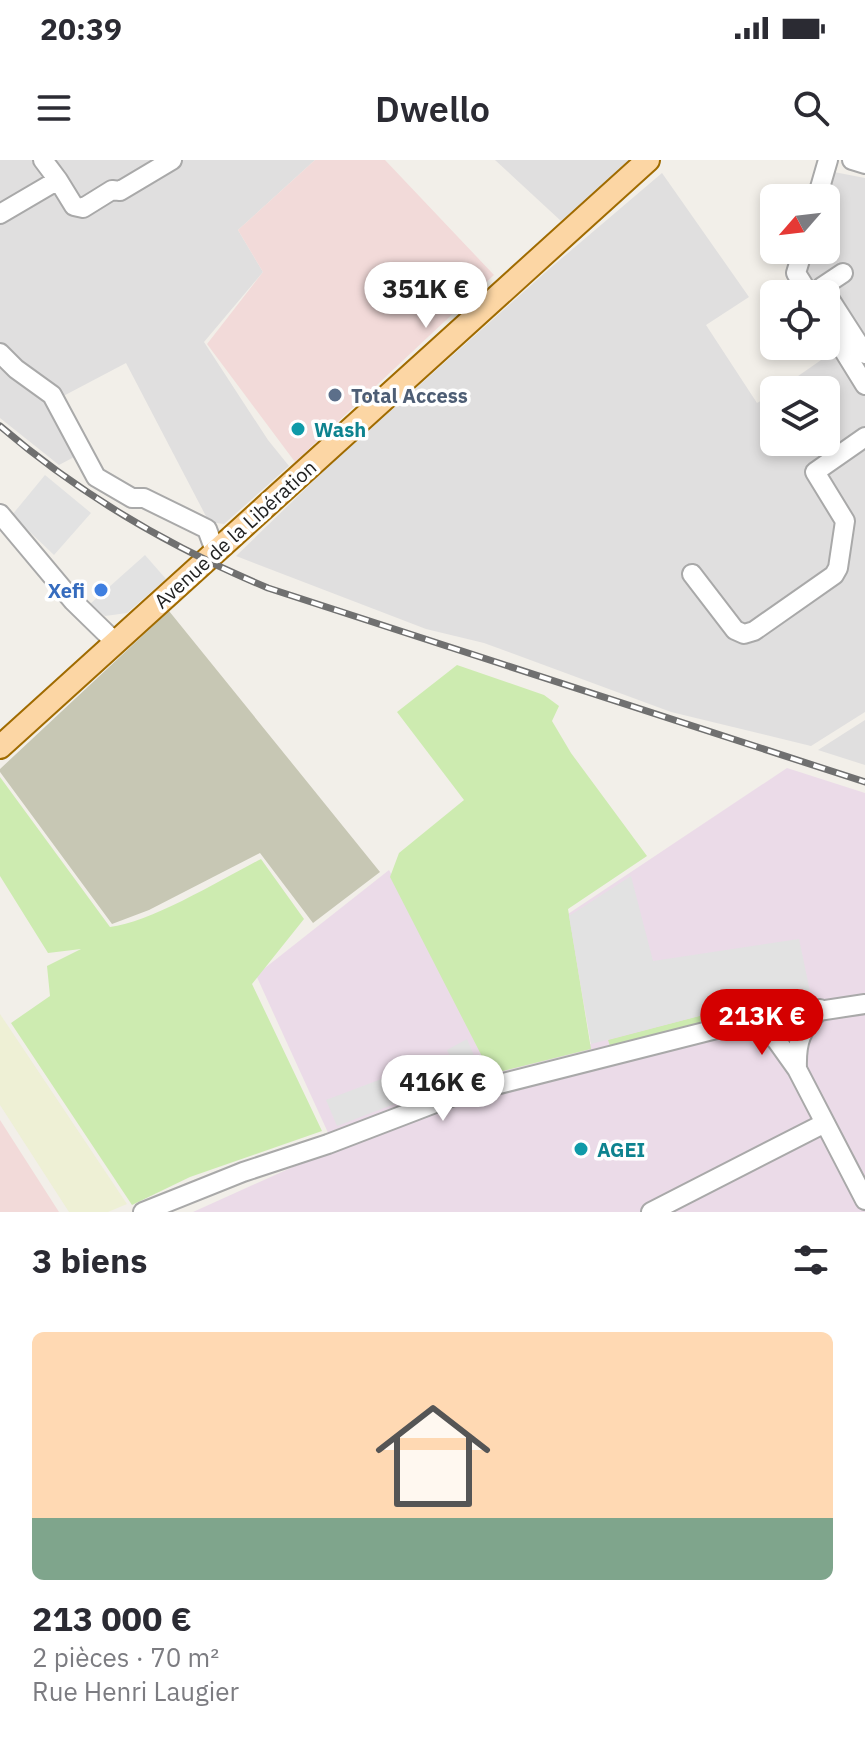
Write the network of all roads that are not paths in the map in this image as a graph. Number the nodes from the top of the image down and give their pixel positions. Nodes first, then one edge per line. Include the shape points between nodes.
1 (43, 160) edge
2 (172, 160) edge
3 (648, 160) edge
4 (828, 160) edge
5 (852, 160) edge
6 (865, 164) edge
7 (58, 180) junction
8 (821, 184) edge
9 (0, 214) edge
10 (843, 273) dead end
11 (840, 345) edge
12 (0, 353) edge
13 (865, 354) edge
14 (865, 385) edge
15 (865, 437) edge
16 (0, 514) edge
17 (207, 529) junction
18 (233, 534) junction
19 (215, 551) junction
20 (692, 574) dead end
21 (115, 642) junction
22 (0, 747) edge
23 (865, 1004) edge
24 (820, 1009) junction
25 (755, 1020) junction
26 (797, 1069) junction
27 (825, 1123) junction
28 (865, 1200) edge
29 (143, 1212) edge
30 (651, 1212) edge

1 - 7 street
2 - 7 street via 83,208 74,206
3 - 18 main road, Avenue de la Libération
4 - 8 street
5 - 6 street
7 - 9 street
10 - 13 street via 822,287
11 - 14 street
12 - 17 street via 52,395 96,477
15 - 20 street via 815,472 845,521 834,575 744,634 735,630
16 - 21 street
17 - 18 street
17 - 19 street
18 - 19 main road, Avenue de la Libération
19 - 21 main road, Avenue de la Libération
21 - 22 main road, Avenue de la Libération
23 - 24 street
24 - 25 street
24 - 26 street via 796,1046
25 - 26 street
25 - 29 street via 456,1095
26 - 27 street
27 - 28 street
27 - 30 street

